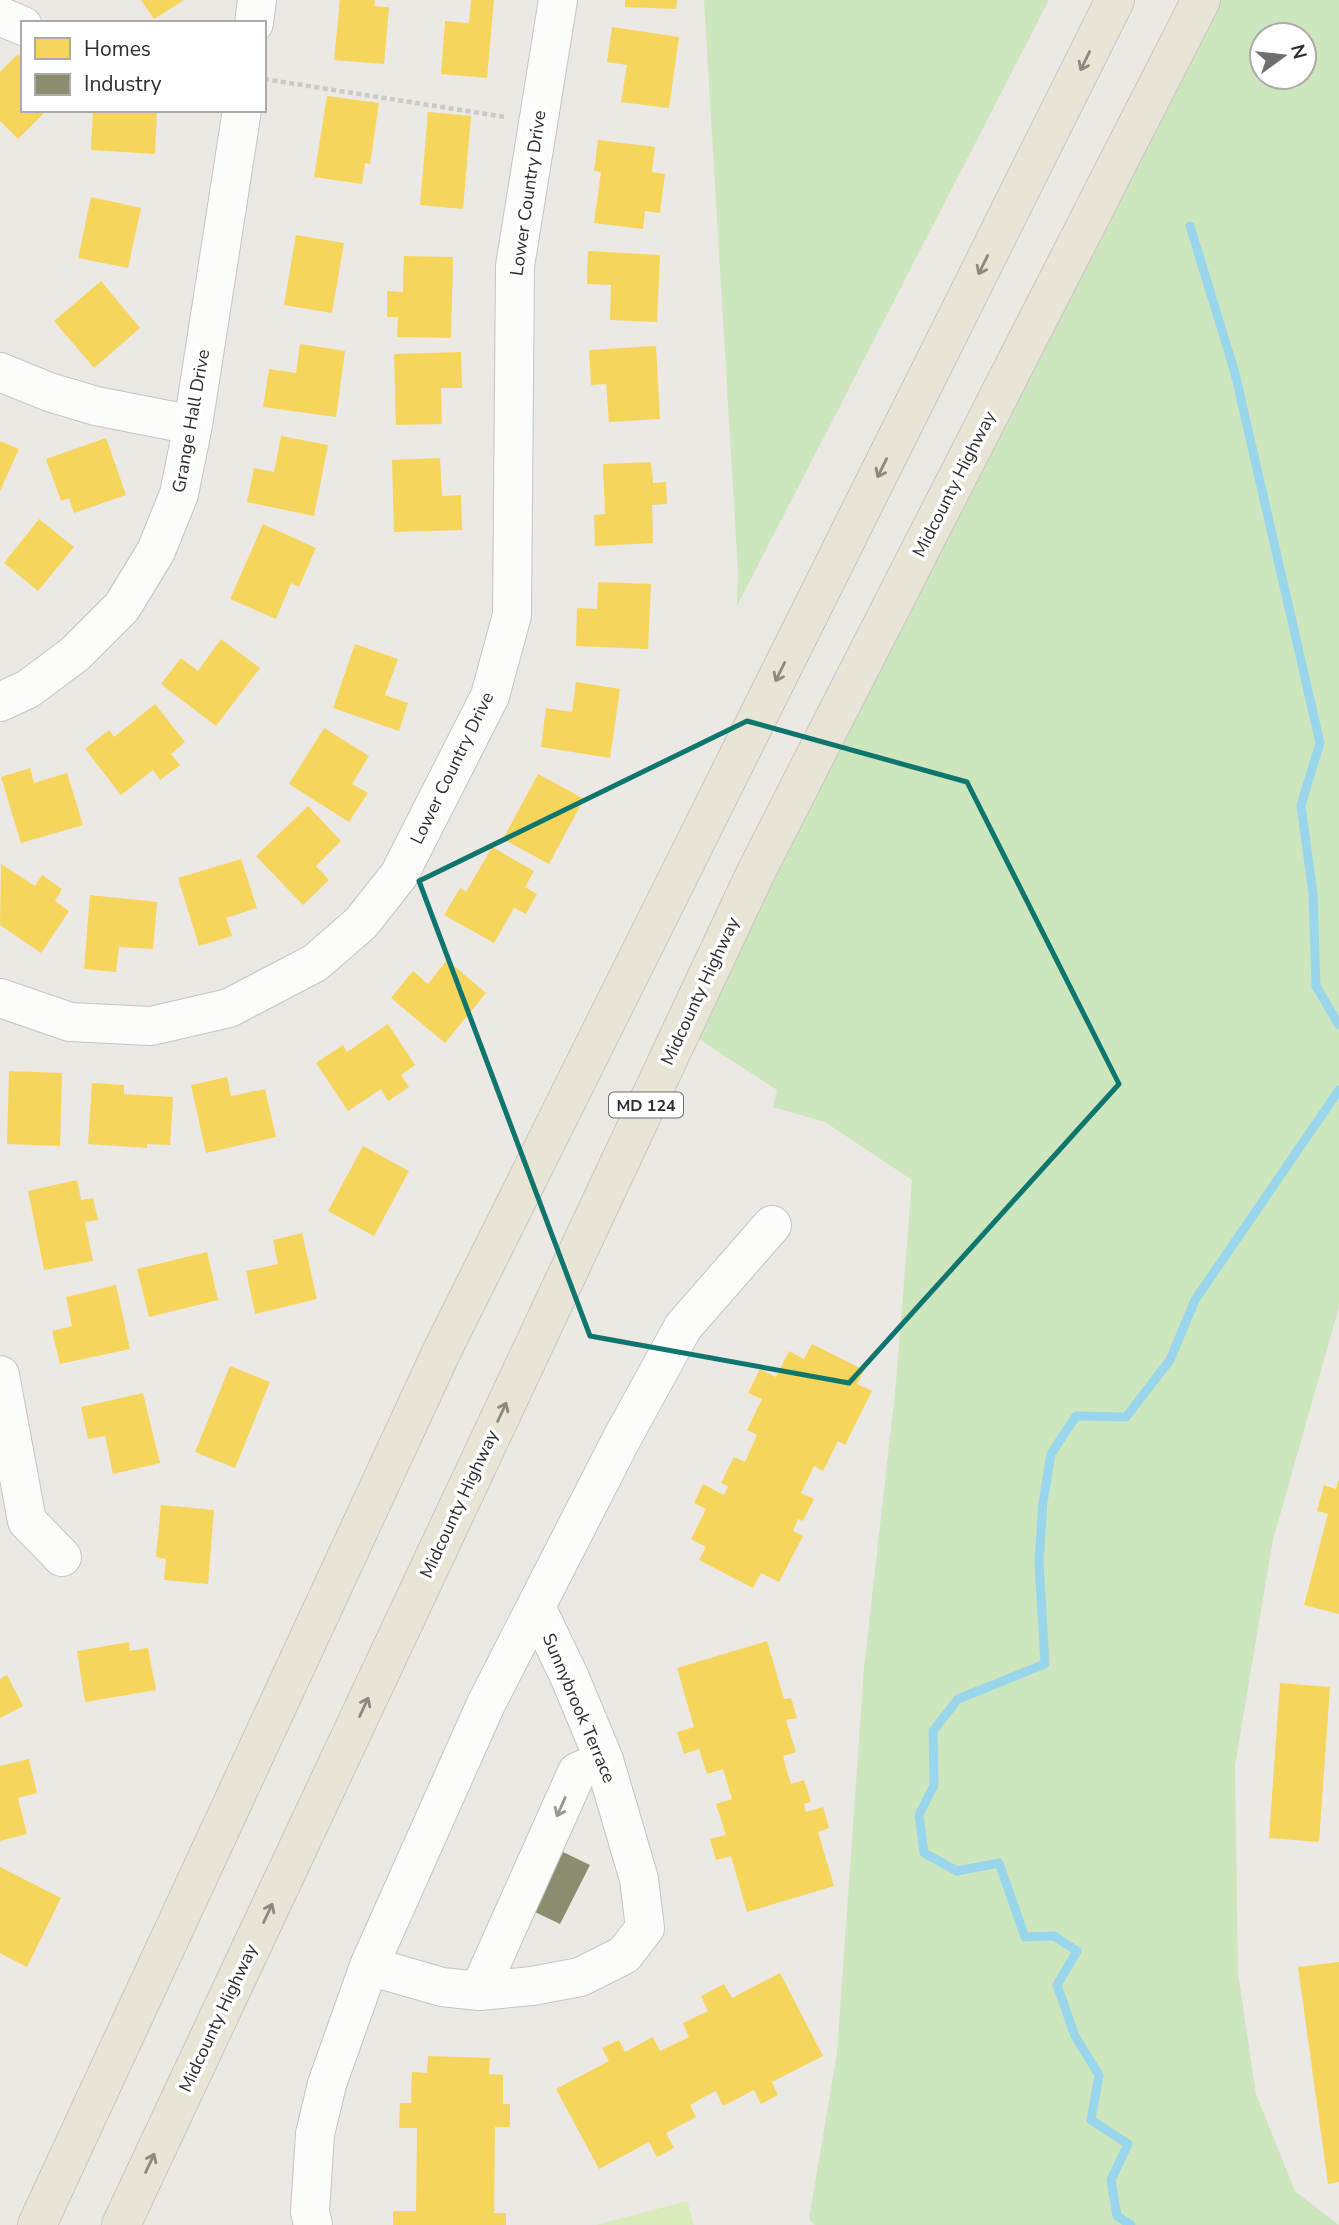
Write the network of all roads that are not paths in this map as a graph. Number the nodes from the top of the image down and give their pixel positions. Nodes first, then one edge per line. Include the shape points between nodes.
1 (257, 0) edge
2 (558, 0) edge
3 (1115, 0) edge
4 (1201, 0) edge
5 (0, 16) edge
6 (254, 21) edge
7 (21, 25) edge
8 (242, 112) edge
9 (0, 372) edge
10 (193, 425) junction
11 (0, 702) edge
12 (0, 998) edge
13 (772, 1225) dead end
14 (0, 1375) edge
15 (62, 1557) dead end
16 (536, 1607) junction
17 (604, 1760) junction
18 (369, 1966) junction
19 (479, 1991) junction
20 (37, 2225) edge
21 (121, 2225) edge
22 (313, 2225) edge

1 - 6 street
2 - 12 street, Lower Country Drive via 515,266 512,615 490,696 398,875 361,923 315,963 229,1008 151,1026 70,1022
3 -> 20 main road via 440,1353
21 -> 4 main road, Midcounty Highway / MD 124 via 757,870
5 - 7 street
8 - 10 street, Grange Hall Drive
9 - 10 street via 96,406
10 - 11 street, Grange Hall Drive via 179,494 156,551 121,607 75,654 28,689
13 - 16 street, Sunnybrook Terrace via 683,1327
14 - 15 street via 27,1521
16 - 17 street, Sunnybrook Terrace
16 - 18 street, Sunnybrook Terrace via 486,1704
17 -> 19 street via 577,1772
17 - 19 street, Sunnybrook Terrace via 639,1880 645,1928 624,1955 580,1977
18 - 19 street, Sunnybrook Terrace via 442,1987
18 - 22 street, Sunnybrook Terrace via 327,2084 315,2134

